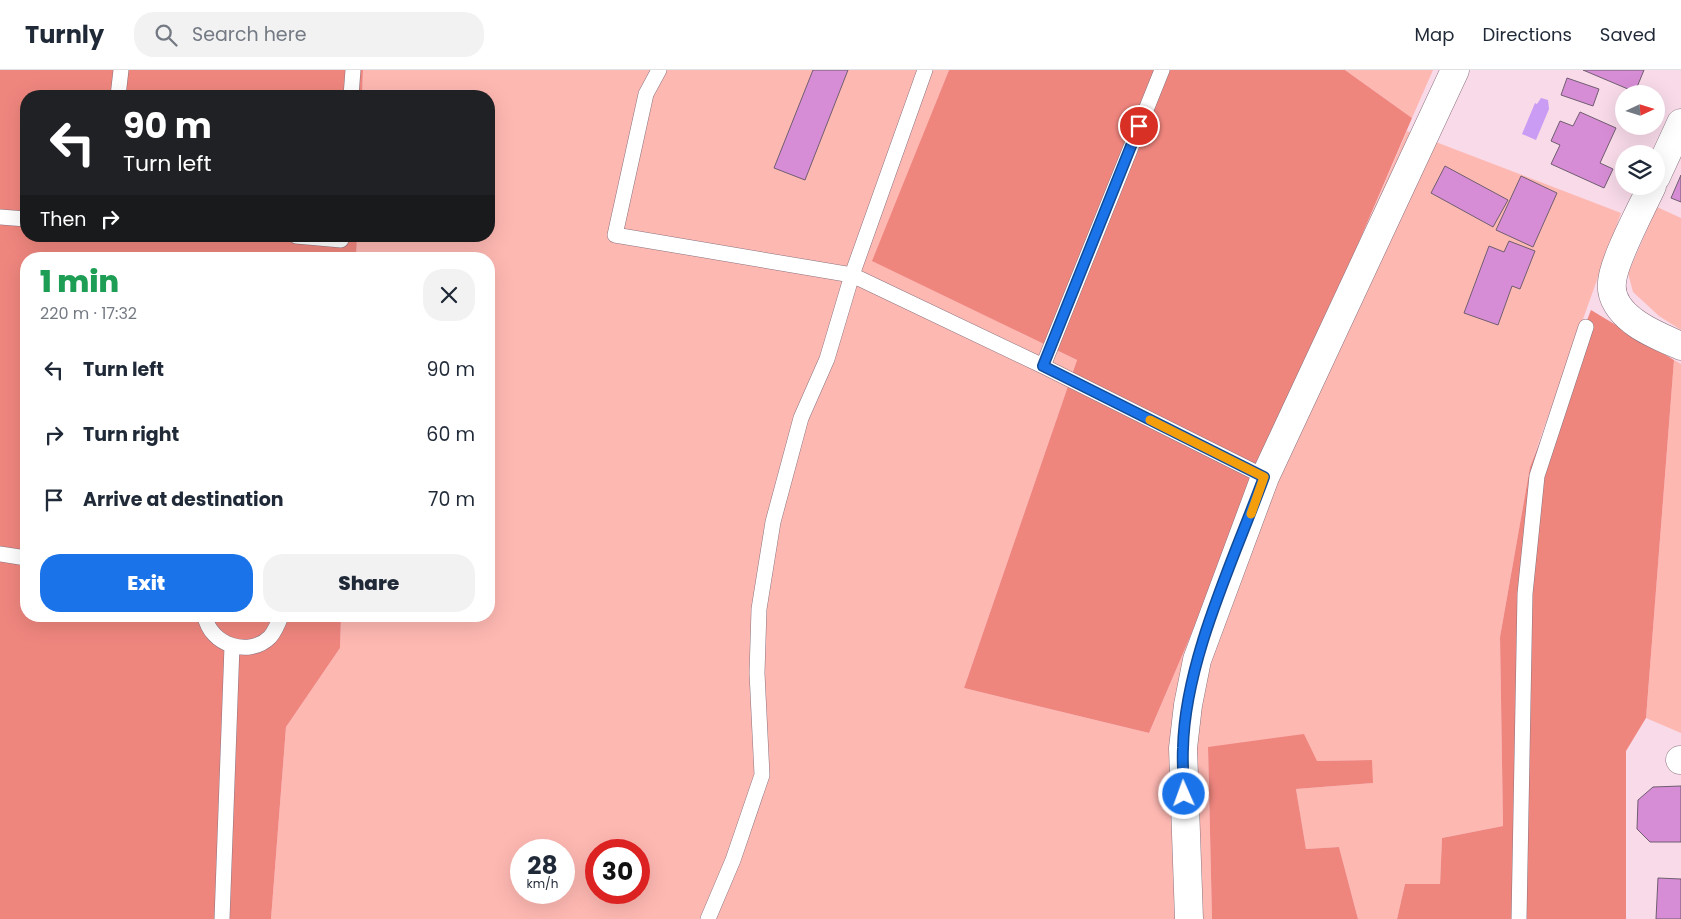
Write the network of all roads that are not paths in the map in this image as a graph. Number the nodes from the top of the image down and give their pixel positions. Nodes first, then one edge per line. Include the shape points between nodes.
1 (121, 70) edge
2 (353, 70) edge
3 (659, 70) edge
4 (925, 70) edge
5 (1162, 70) edge
6 (1455, 70) edge
7 (119, 90) edge
8 (351, 90) edge
9 (1681, 123) edge
10 (1665, 158) edge
11 (1648, 195) edge
12 (0, 217) edge
13 (20, 218) edge
14 (852, 275) junction
15 (1586, 327) dead end
16 (1681, 346) edge
17 (1043, 366) junction
18 (1264, 477) junction
19 (0, 554) edge
20 (20, 557) edge
21 (207, 622) edge
22 (279, 622) edge
23 (232, 646) junction
24 (222, 919) edge
25 (708, 919) edge
26 (1189, 919) edge
27 (1519, 919) edge

1 - 7 lane
2 - 8 lane
3 - 14 lane via 646,94 615,235
4 - 14 lane
5 - 17 lane
6 - 18 street
9 - 10 street
11 - 16 street via 1615,269 1611,284 1614,298 1645,330
12 - 13 lane
14 - 17 lane
14 - 25 lane via 827,359 801,418 773,522 759,609 757,673 762,775 733,860
15 - 27 lane via 1537,476 1525,594
17 - 18 lane
18 - 26 street via 1211,618 1197,660 1188,705 1183,748
19 - 20 lane
21 - 23 lane via 220,640
22 - 23 lane via 268,638 257,645
23 - 24 lane

